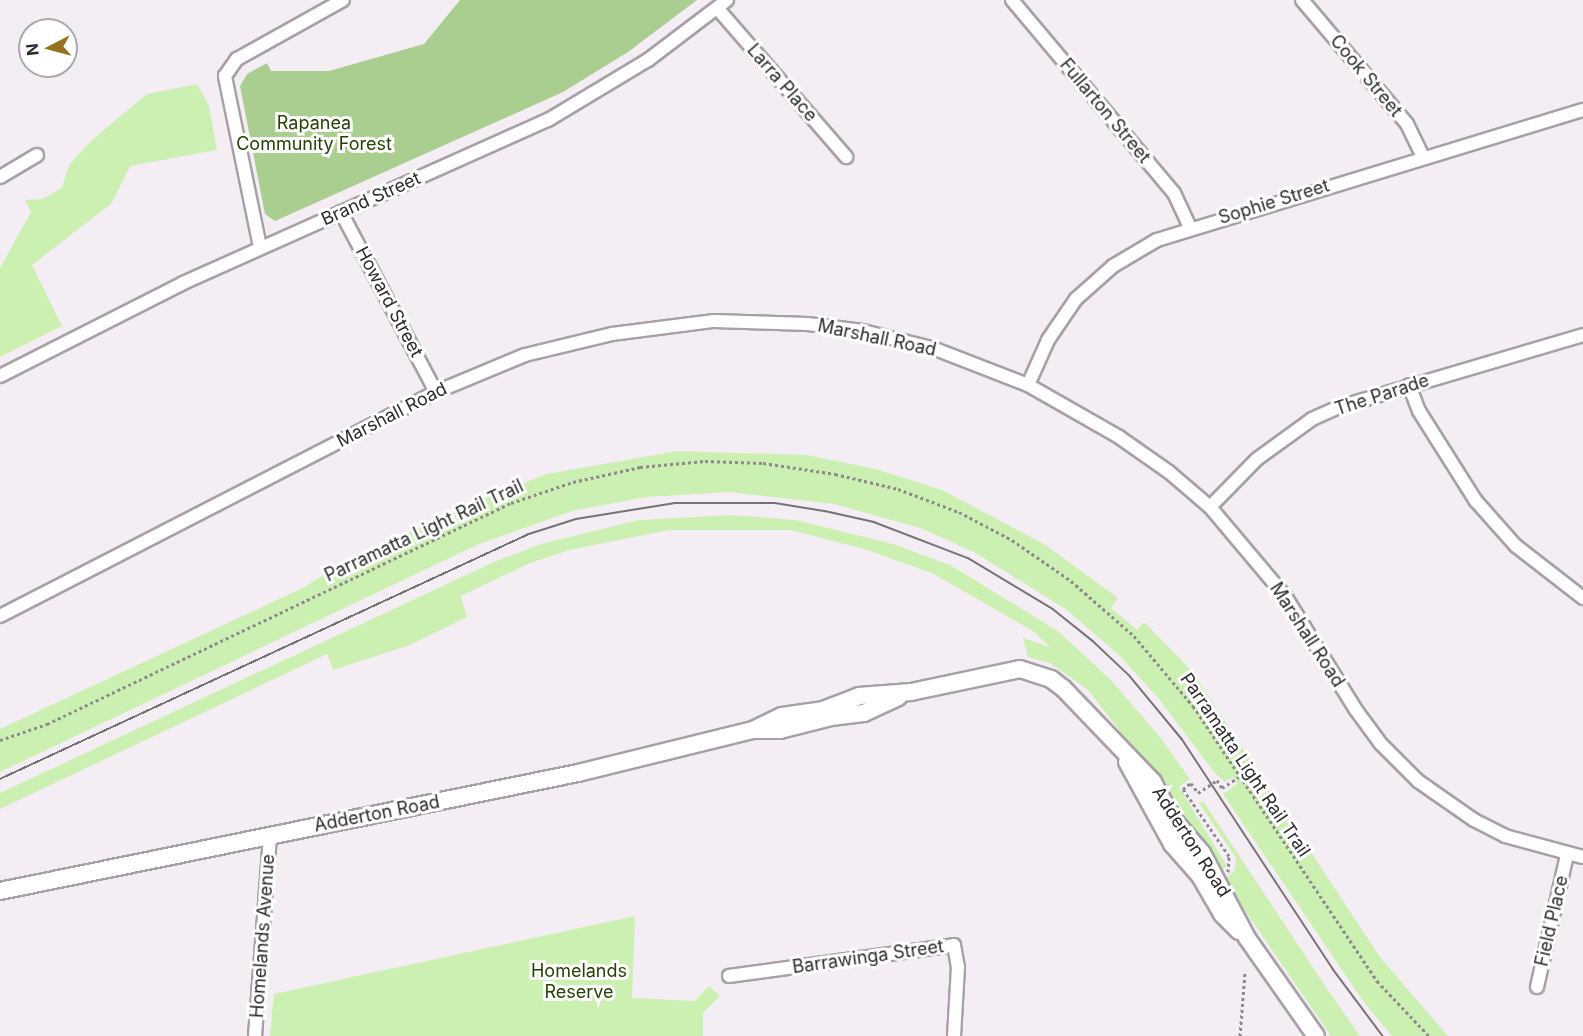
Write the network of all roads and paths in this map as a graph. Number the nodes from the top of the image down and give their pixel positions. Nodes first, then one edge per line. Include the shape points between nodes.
1 (343, 0) edge
2 (728, 0) edge
3 (1012, 0) edge
4 (1302, 0) edge
5 (718, 9) junction
6 (1583, 110) edge
7 (37, 155) dead end
8 (846, 157) dead end
9 (1423, 157) junction
10 (0, 177) edge
11 (341, 212) junction
12 (1190, 228) junction
13 (260, 247) junction
14 (1583, 335) edge
15 (0, 376) edge
16 (1028, 385) junction
17 (1409, 385) junction
18 (436, 392) junction
19 (1210, 507) junction
20 (1583, 598) edge
21 (0, 616) edge
22 (0, 740) edge
23 (1123, 755) junction
24 (1239, 777) junction
25 (270, 835) junction
26 (1567, 855) junction
27 (1583, 857) edge
28 (1216, 879) junction
29 (0, 891) edge
30 (1247, 938) junction
31 (1245, 972) dead end
32 (729, 976) dead end
33 (1537, 987) dead end
34 (255, 1036) edge
35 (954, 1036) edge
36 (1240, 1036) edge
37 (1316, 1036) edge
38 (1429, 1036) edge

1 - 13 street via 237,59 225,76
2 - 5 street, Brand Street
3 - 12 street, Fullarton Street via 1174,193
4 - 9 street, Cook Street via 1407,124
5 - 8 street, Larra Place
5 - 11 street, Brand Street via 648,60 548,120
6 - 9 street, Sophie Street
7 - 10 street
9 - 12 street, Sophie Street
11 - 13 street, Brand Street
11 - 18 street, Howard Street
12 - 16 street, Sophie Street via 1132,253 1096,279 1060,321
13 - 15 street, Brand Street
14 - 17 street, The Parade
16 - 18 street, Marshall Road via 935,349 863,331 742,320 655,326 567,344 525,355
16 - 19 street, Marshall Road via 1119,437
17 - 19 street, The Parade via 1339,407 1295,429 1257,459
17 - 20 street via 1419,411 1476,501 1516,546
18 - 21 street, Marshall Road
19 - 26 street, Marshall Road via 1285,596 1356,710 1399,763 1474,820 1505,836
22 - 24 path, Parramatta Light Rail Trail via 47,723 511,502 573,482 640,467 717,461 763,463 836,474 898,489 959,512 1012,540 1071,581 1134,636 1193,706
23 - 25 main road, Adderton Road via 1051,679 1036,672 1001,671 911,692 864,713 780,730 753,730 578,773
23 - 28 main road, Adderton Road via 1153,782 1172,818 1198,847
23 - 30 main road, Adderton Road via 1172,844 1200,876 1222,914
24 - 28 path via 1222,788 1217,780 1198,793 1191,783 1184,789 1231,860 1231,869
24 - 38 path, Parramatta Light Rail Trail via 1353,949
25 - 29 main road, Adderton Road
25 - 34 street, Homelands Avenue
26 - 27 street, Marshall Road
26 - 33 street, Field Place
28 - 30 main road, Adderton Road
30 - 37 main road, Adderton Road
31 - 36 path
32 - 35 street, Barrawinga Street via 954,945 958,967

